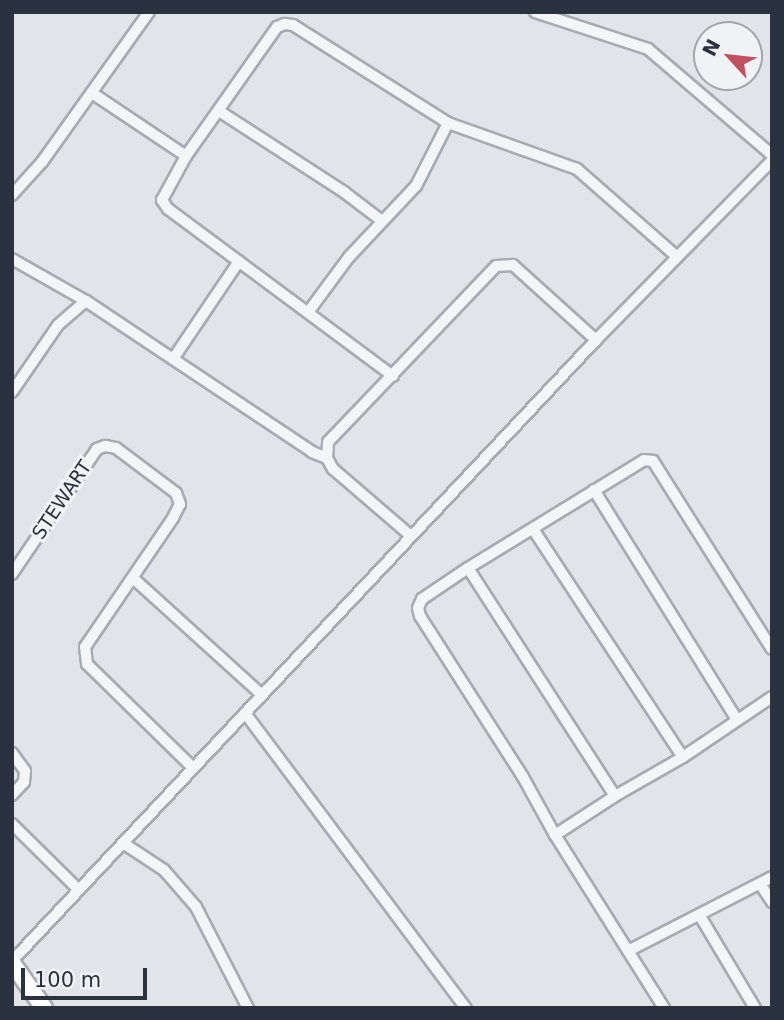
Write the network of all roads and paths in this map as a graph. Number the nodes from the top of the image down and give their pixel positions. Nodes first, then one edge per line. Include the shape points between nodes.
1 (149, 12) edge
2 (535, 12) edge
3 (286, 18) edge
4 (92, 93) junction
5 (219, 111) junction
6 (448, 123) junction
7 (186, 156) junction
8 (772, 158) edge
9 (12, 195) edge
10 (382, 221) junction
11 (677, 257) junction
12 (12, 259) edge
13 (239, 261) junction
14 (86, 301) junction
15 (309, 311) junction
16 (596, 340) junction
17 (173, 359) junction
18 (393, 376) junction
19 (12, 392) edge
20 (327, 458) junction
21 (594, 490) junction
22 (533, 529) junction
23 (411, 536) junction
24 (468, 568) junction
25 (12, 574) edge
26 (133, 578) junction
27 (772, 649) edge
28 (262, 695) junction
29 (772, 696) edge
30 (245, 713) junction
31 (737, 720) junction
32 (12, 753) edge
33 (683, 757) junction
34 (192, 767) junction
35 (12, 795) edge
36 (615, 796) junction
37 (12, 824) edge
38 (555, 835) junction
39 (123, 843) junction
40 (772, 877) edge
41 (760, 884) junction
42 (79, 890) junction
43 (772, 902) edge
44 (700, 916) junction
45 (628, 951) junction
46 (12, 962) edge
47 (44, 1008) edge
48 (248, 1008) edge
49 (466, 1008) edge
50 (664, 1008) edge
51 (755, 1008) edge

1 - 4 street
2 - 8 street via 648,50
3 - 5 street
3 - 6 street
4 - 7 street
4 - 9 street
5 - 7 street
5 - 10 street
6 - 10 street via 416,186
6 - 11 street via 577,169
7 - 13 street via 162,200
8 - 11 street
10 - 15 street
11 - 16 street
12 - 14 street
13 - 15 street
13 - 17 street
14 - 17 street
14 - 19 street via 58,325
15 - 18 street
16 - 18 street via 513,265 504,264 496,266
16 - 23 street
17 - 20 street
18 - 20 street via 328,442
20 - 23 street via 333,469
21 - 22 street
21 - 27 street via 637,463 653,461
21 - 31 street
22 - 24 street
22 - 33 street
23 - 28 street
24 - 36 street
24 - 38 street via 422,599 420,616
25 - 26 street, STEWART via 97,449 105,446 116,448 176,493 180,504
26 - 28 street
26 - 34 street via 85,647 87,664
28 - 30 street
29 - 31 street
30 - 34 street
30 - 49 street
31 - 33 street
32 - 35 street via 24,771 24,782
33 - 36 street
34 - 39 street
36 - 38 street
37 - 42 street
38 - 45 street
39 - 42 street
39 - 48 street via 164,870 195,907
40 - 41 street
41 - 43 street
41 - 44 street
42 - 46 street
44 - 45 street
44 - 51 street
45 - 50 street
46 - 47 highway

